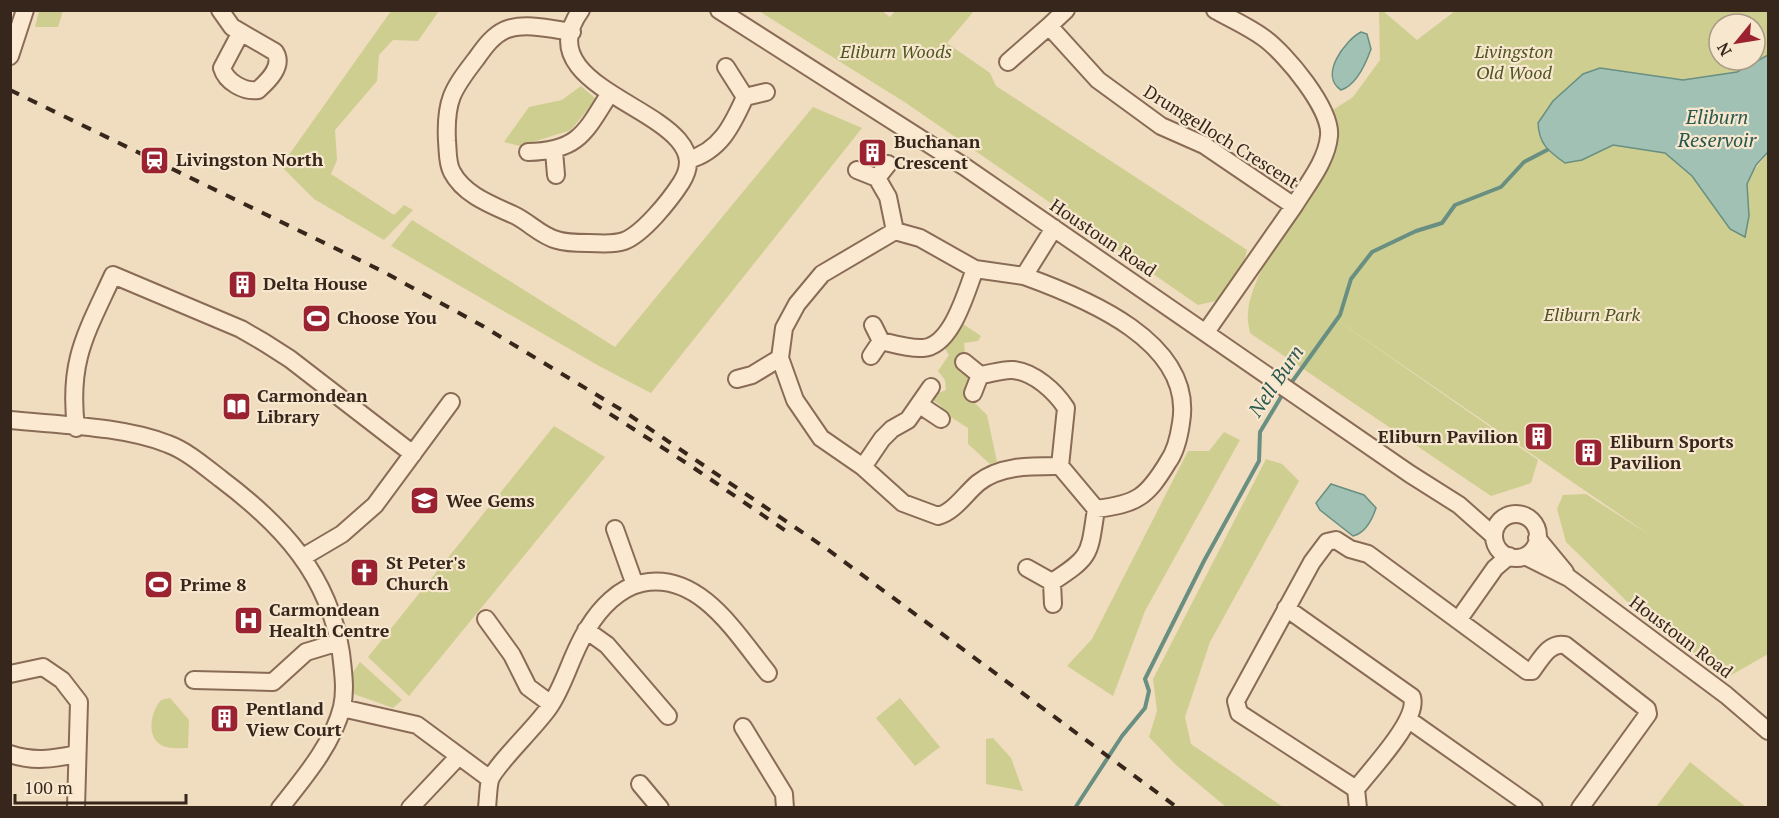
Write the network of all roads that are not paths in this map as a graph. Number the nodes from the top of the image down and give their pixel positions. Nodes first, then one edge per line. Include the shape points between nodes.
1 (25, 10) edge
2 (220, 10) edge
3 (581, 10) edge
4 (719, 10) edge
5 (1066, 10) edge
6 (1215, 10) edge
7 (1049, 26) junction
8 (241, 32) dead end
9 (572, 32) junction
10 (10, 56) edge
11 (1008, 62) dead end
12 (726, 67) dead end
13 (766, 92) dead end
14 (610, 93) junction
15 (745, 97) junction
16 (554, 151) junction
17 (528, 152) dead end
18 (687, 160) junction
19 (888, 164) dead end
20 (857, 170) dead end
21 (556, 175) dead end
22 (877, 178) junction
23 (1294, 206) junction
24 (1054, 228) junction
25 (895, 231) junction
26 (975, 269) junction
27 (1024, 276) junction
28 (873, 325) dead end
29 (1206, 332) junction
30 (881, 341) junction
31 (871, 356) dead end
32 (780, 358) junction
33 (964, 362) dead end
34 (980, 375) junction
35 (748, 381) dead end
36 (931, 387) dead end
37 (973, 393) dead end
38 (451, 402) dead end
39 (920, 405) junction
40 (941, 419) dead end
41 (10, 420) edge
42 (76, 428) junction
43 (413, 454) junction
44 (1060, 466) junction
45 (863, 467) junction
46 (1096, 509) junction
47 (615, 529) dead end
48 (1537, 538) junction
49 (1505, 543) junction
50 (303, 557) junction
51 (1027, 568) dead end
52 (1569, 578) junction
53 (1052, 582) junction
54 (635, 585) junction
55 (1053, 604) dead end
56 (1286, 608) junction
57 (486, 619) dead end
58 (1459, 619) junction
59 (586, 630) junction
60 (339, 642) junction
61 (768, 673) dead end
62 (10, 674) edge
63 (194, 680) dead end
64 (552, 704) junction
65 (342, 708) junction
66 (668, 716) dead end
67 (1409, 720) junction
68 (743, 727) dead end
69 (1768, 730) edge
70 (10, 754) edge
71 (76, 754) junction
72 (458, 758) junction
73 (490, 779) junction
74 (640, 784) dead end
75 (1356, 789) junction
76 (76, 807) edge
77 (280, 807) edge
78 (410, 807) edge
79 (487, 807) edge
80 (660, 807) edge
81 (785, 807) edge
82 (1358, 807) edge
83 (1534, 807) edge
84 (1580, 807) edge

1 - 10 street
2 - 8 street via 232,27
3 - 9 street
4 - 24 street, Houstoun Road via 965,166
5 - 7 street
6 - 23 street, Drumgelloch Crescent via 1264,38 1283,55 1327,118 1329,136 1320,163
7 - 11 street
7 - 23 street, Drumgelloch Crescent via 1098,80 1125,100 1161,126 1204,145
9 - 14 street via 576,62 585,76
9 - 18 street via 543,27 506,30 492,38 458,82 446,113 447,145 452,171 464,189 557,241 611,244 636,235 650,220 682,182
12 - 15 street
13 - 15 street
14 - 16 street via 578,140
14 - 18 street via 668,128 681,143
15 - 18 street via 732,126 713,149
16 - 17 street
16 - 21 street
19 - 22 street
20 - 22 street
22 - 25 street via 888,197
23 - 29 street, Drumgelloch Crescent
24 - 27 street
24 - 29 street, Houstoun Road
25 - 26 street via 921,238
25 - 32 street via 822,274 797,304 784,328
26 - 27 street
26 - 30 street via 960,309 939,343 923,348
27 - 46 street via 1070,293 1118,320 1160,352 1177,379 1183,413 1172,456 1143,497
28 - 30 street
29 - 49 street, Houstoun Road via 1459,505
30 - 31 street
32 - 35 street
32 - 45 street via 795,400 820,438
33 - 34 street
34 - 37 street
34 - 44 street via 1013,370 1030,376 1057,395 1066,408
36 - 39 street
38 - 43 street
39 - 40 street
39 - 45 street via 909,420 892,429
41 - 42 street
42 - 43 street via 72,393 77,359 113,275 241,329 290,359
42 - 50 street via 141,435 181,450 249,500
43 - 50 street via 375,505 342,534
44 - 45 street via 993,473 938,516 903,502
44 - 46 street
46 - 53 street via 1090,548 1080,564
47 - 54 street
48 - 49 street via 1531,551
48 - 49 street, Houstoun Road via 1534,524 1524,515 1511,514
48 - 52 street, Houstoun Road
49 - 52 street, Houstoun Road
49 - 58 street via 1495,568
50 - 60 street via 333,612
51 - 53 street
52 - 69 street, Houstoun Road
53 - 55 street
54 - 59 street via 617,594
54 - 61 street via 655,580 668,582 700,596 729,623
56 - 58 street via 1312,562 1328,542 1336,540 1368,554
56 - 67 street via 1412,697
56 - 75 street via 1236,706 1239,712
57 - 64 street via 512,655 528,687
58 - 84 street via 1527,671 1532,671 1550,648 1565,645 1647,709 1648,714
59 - 64 street
59 - 66 street via 608,645
60 - 63 street via 306,651 273,682
60 - 65 street via 344,679
62 - 71 street via 43,666 62,680 79,702
64 - 73 street
65 - 72 street via 417,725
65 - 77 street via 326,745
67 - 75 street
67 - 83 street
68 - 81 street via 784,794
70 - 71 street via 48,760
71 - 76 street
72 - 73 street
72 - 78 street
73 - 79 street
74 - 80 street
75 - 82 street

